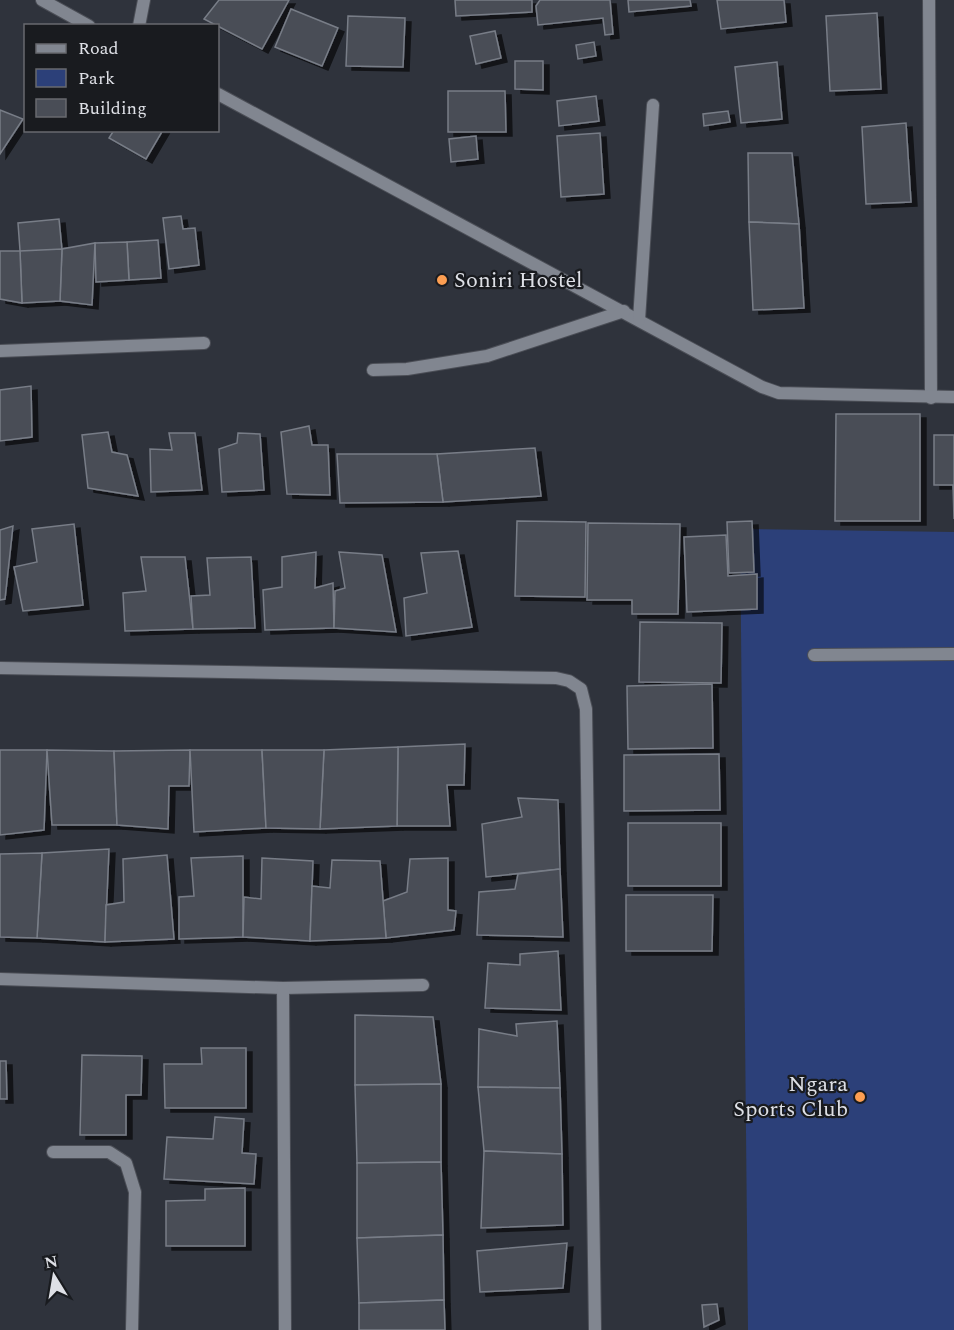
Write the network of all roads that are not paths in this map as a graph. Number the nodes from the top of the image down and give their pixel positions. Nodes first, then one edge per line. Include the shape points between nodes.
1 (42, 0) edge
2 (144, 0) edge
3 (929, 0) edge
4 (85, 24) edge
5 (139, 24) edge
6 (219, 95) edge
7 (653, 105) dead end
8 (624, 311) junction
9 (639, 320) junction
10 (204, 343) dead end
11 (0, 351) edge
12 (373, 370) dead end
13 (954, 397) edge
14 (931, 398) junction
15 (954, 654) edge
16 (814, 655) dead end
17 (0, 668) edge
18 (0, 979) edge
19 (423, 985) dead end
20 (283, 988) junction
21 (52, 1152) dead end
22 (132, 1330) edge
23 (285, 1330) edge
24 (595, 1330) edge

1 - 4 street
2 - 5 street
3 - 14 street
6 - 8 street
7 - 9 street
8 - 9 street
8 - 12 street via 487,356 407,369
9 - 14 street via 779,393
10 - 11 street
13 - 14 street
15 - 16 street
17 - 24 street via 556,678 581,689 586,709
18 - 20 street
19 - 20 street
20 - 23 street
21 - 22 street via 109,1152 126,1163 135,1192

